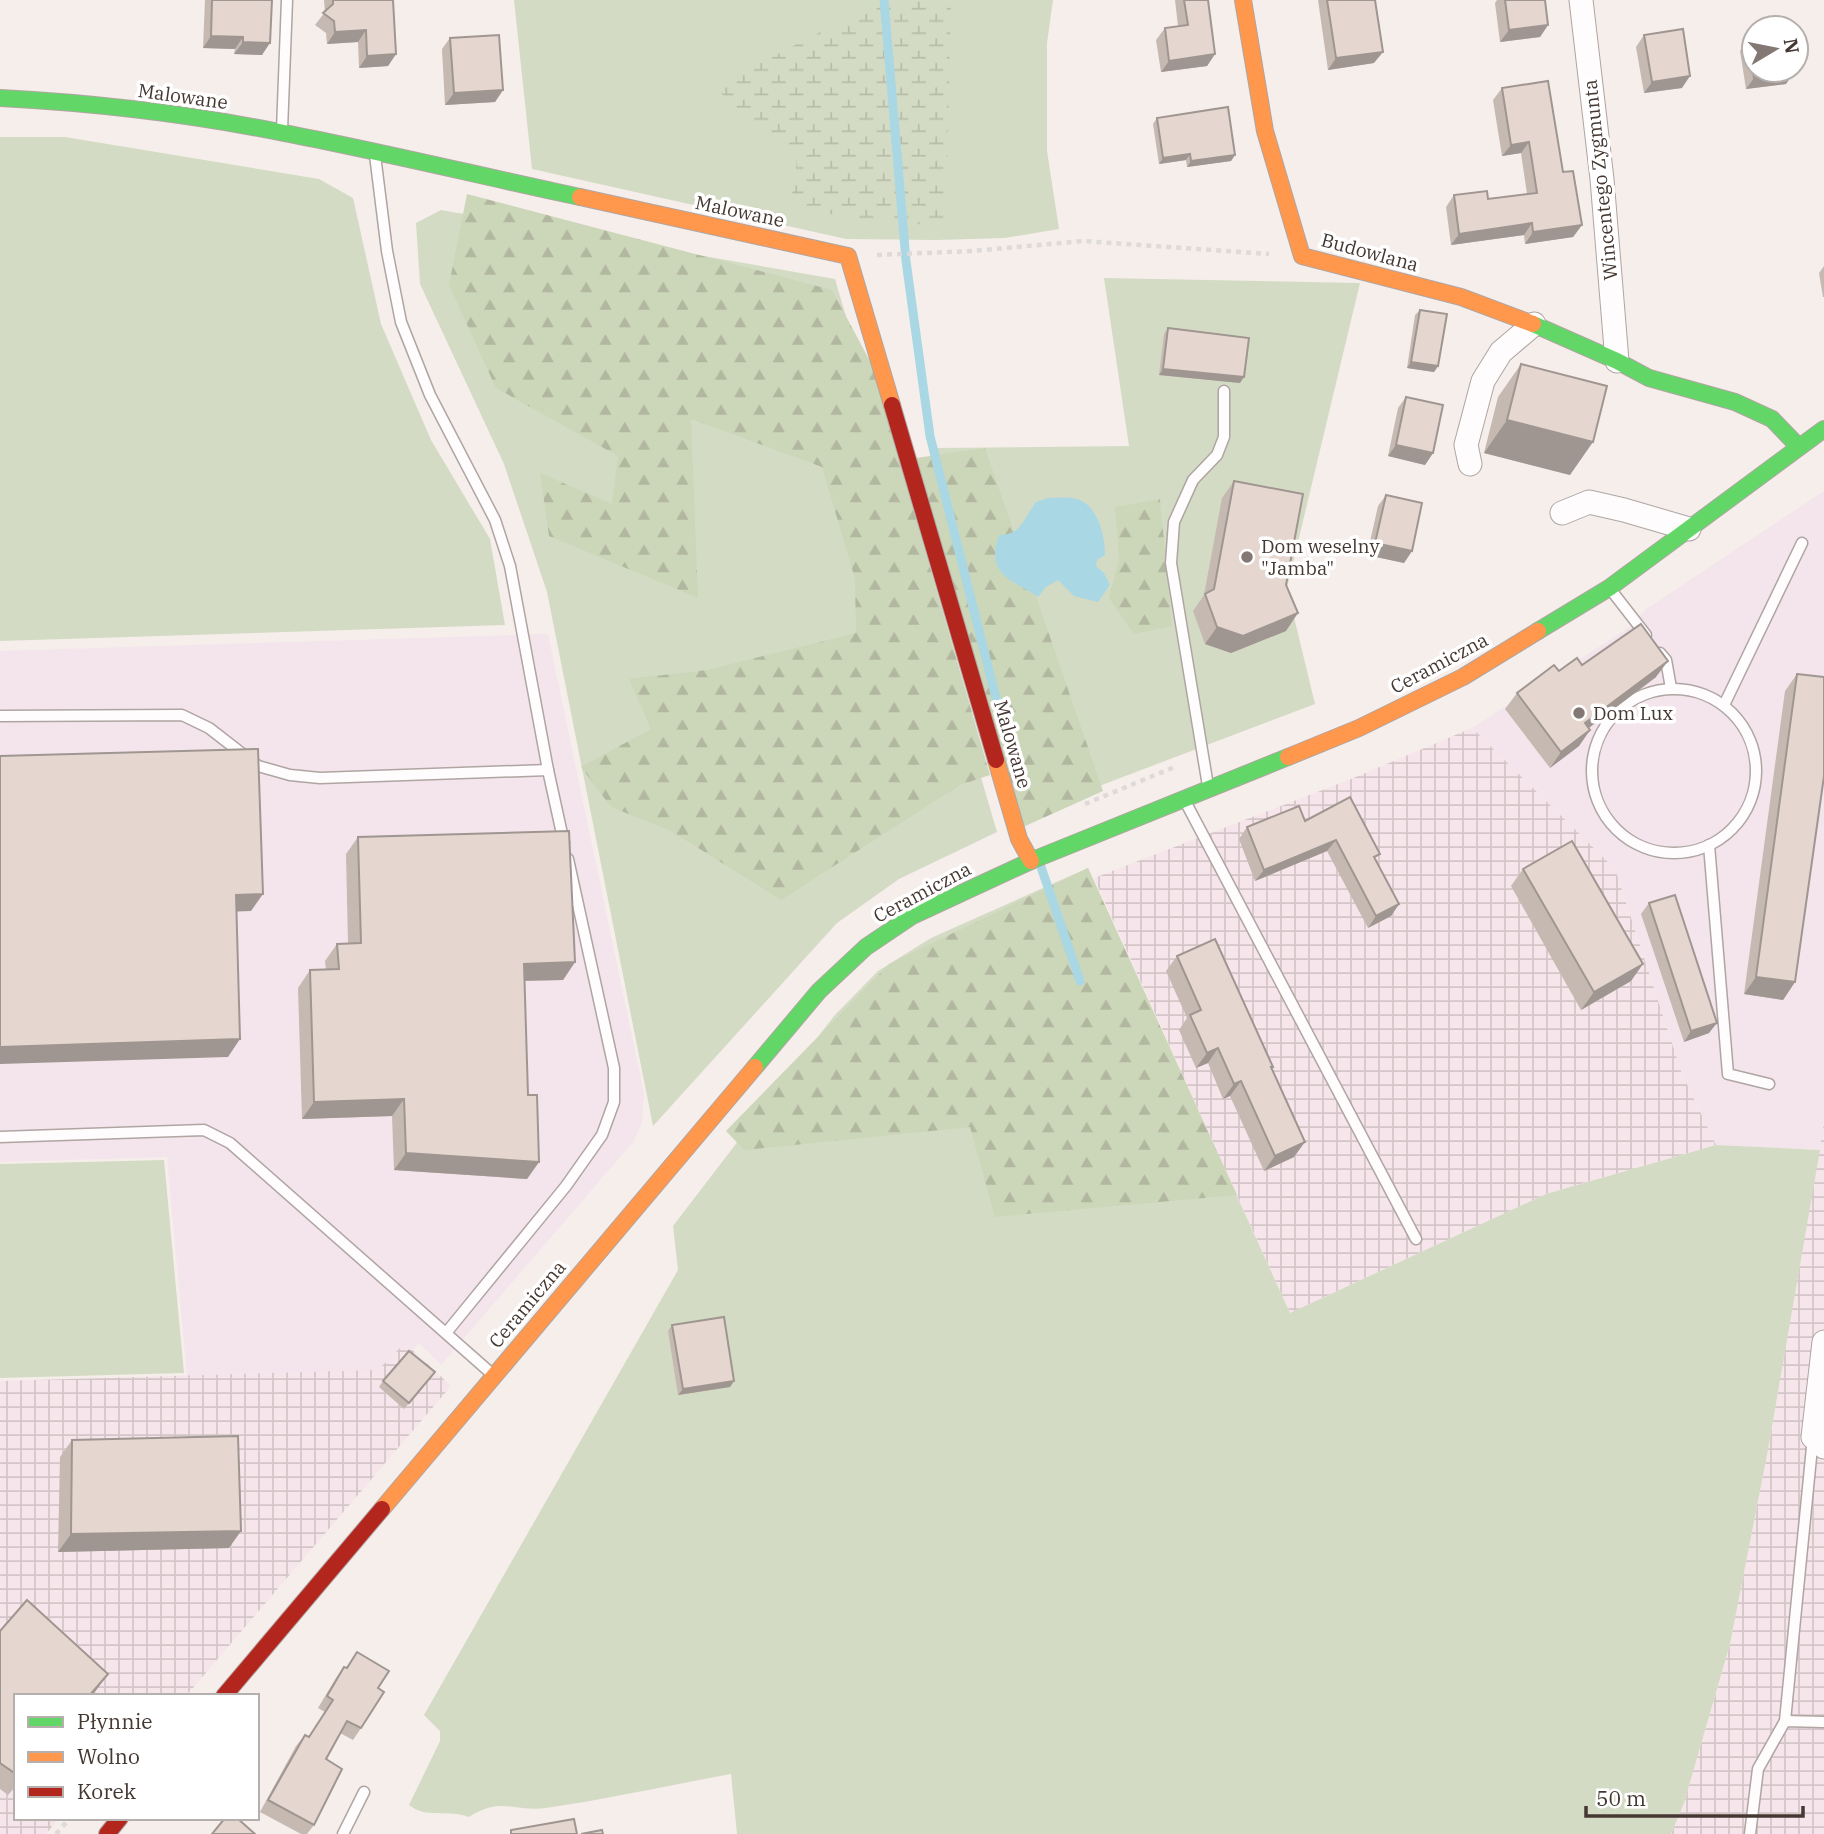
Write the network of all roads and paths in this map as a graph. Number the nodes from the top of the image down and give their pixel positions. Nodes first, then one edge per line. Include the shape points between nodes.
1 (287, 0) edge
2 (1243, 0) edge
3 (1581, 0) edge
4 (0, 98) edge
5 (282, 132) junction
6 (375, 153) junction
7 (894, 254) dead end
8 (1302, 256) junction
9 (1534, 324) junction
10 (1617, 361) junction
11 (1224, 391) dead end
12 (1824, 429) edge
13 (1800, 447) junction
14 (1469, 464) dead end
15 (1562, 513) dead end
16 (1689, 529) junction
17 (1802, 542) dead end
18 (1609, 588) junction
19 (1671, 688) junction
20 (1724, 705) junction
21 (0, 716) edge
22 (1203, 756) junction
23 (548, 770) junction
24 (1209, 789) junction
25 (1184, 799) junction
26 (1076, 810) dead end
27 (1709, 845) junction
28 (1038, 858) junction
29 (1769, 1084) dead end
30 (0, 1137) edge
31 (1416, 1239) dead end
32 (446, 1334) junction
33 (1824, 1342) edge
34 (494, 1376) junction
35 (1818, 1442) edge
36 (226, 1694) edge
37 (1785, 1721) junction
38 (1824, 1722) edge
39 (364, 1792) dead end
40 (68, 1820) edge
41 (118, 1820) edge
42 (57, 1834) edge
43 (107, 1834) edge
44 (343, 1834) edge
45 (1750, 1834) edge

1 - 5 lane
2 - 8 street via 1265,131
3 - 10 street, Wincentego Zygmunta
4 - 5 street, Malowane via 152,112
5 - 6 street, Malowane
6 - 23 lane via 401,322 430,395 495,520 510,566
6 - 28 street, Malowane via 848,256 1019,839
7 - 8 path, Budowlana via 1083,242
8 - 9 street, Budowlana via 1461,297
9 - 10 street, Budowlana
9 - 14 street via 1501,352 1483,381 1466,445
10 - 13 street, Budowlana via 1649,378 1735,402 1772,418
11 - 22 lane via 1224,437 1217,455 1193,480 1174,522 1171,563
12 - 13 street, Ceramiczna
13 - 16 street, Ceramiczna
15 - 16 street via 1589,502
16 - 18 street, Ceramiczna
17 - 20 lane
18 - 19 lane via 1666,660
18 - 24 street, Ceramiczna via 1463,677 1359,728
19 - 20 lane via 1699,692
19 - 27 lane via 1645,693 1622,706 1604,726 1592,763 1597,802 1611,825 1632,842 1656,852 1683,853
20 - 27 lane via 1743,726 1754,751 1756,779 1748,806 1732,829
21 - 23 lane via 182,715 209,728 258,766 310,777
22 - 24 lane
22 - 26 path
23 - 32 lane via 614,1068 614,1102 602,1135 566,1186
24 - 25 street, Ceramiczna
25 - 28 street, Ceramiczna
25 - 31 lane
27 - 29 lane via 1728,1074
28 - 34 street, Ceramiczna via 912,916 866,947 818,991
30 - 32 lane via 204,1130 230,1143
32 - 34 lane
33 - 35 street
34 - 36 street, Ceramiczna
35 - 37 lane
37 - 38 lane
37 - 45 lane via 1758,1769
39 - 44 lane
40 - 42 path
41 - 43 street

